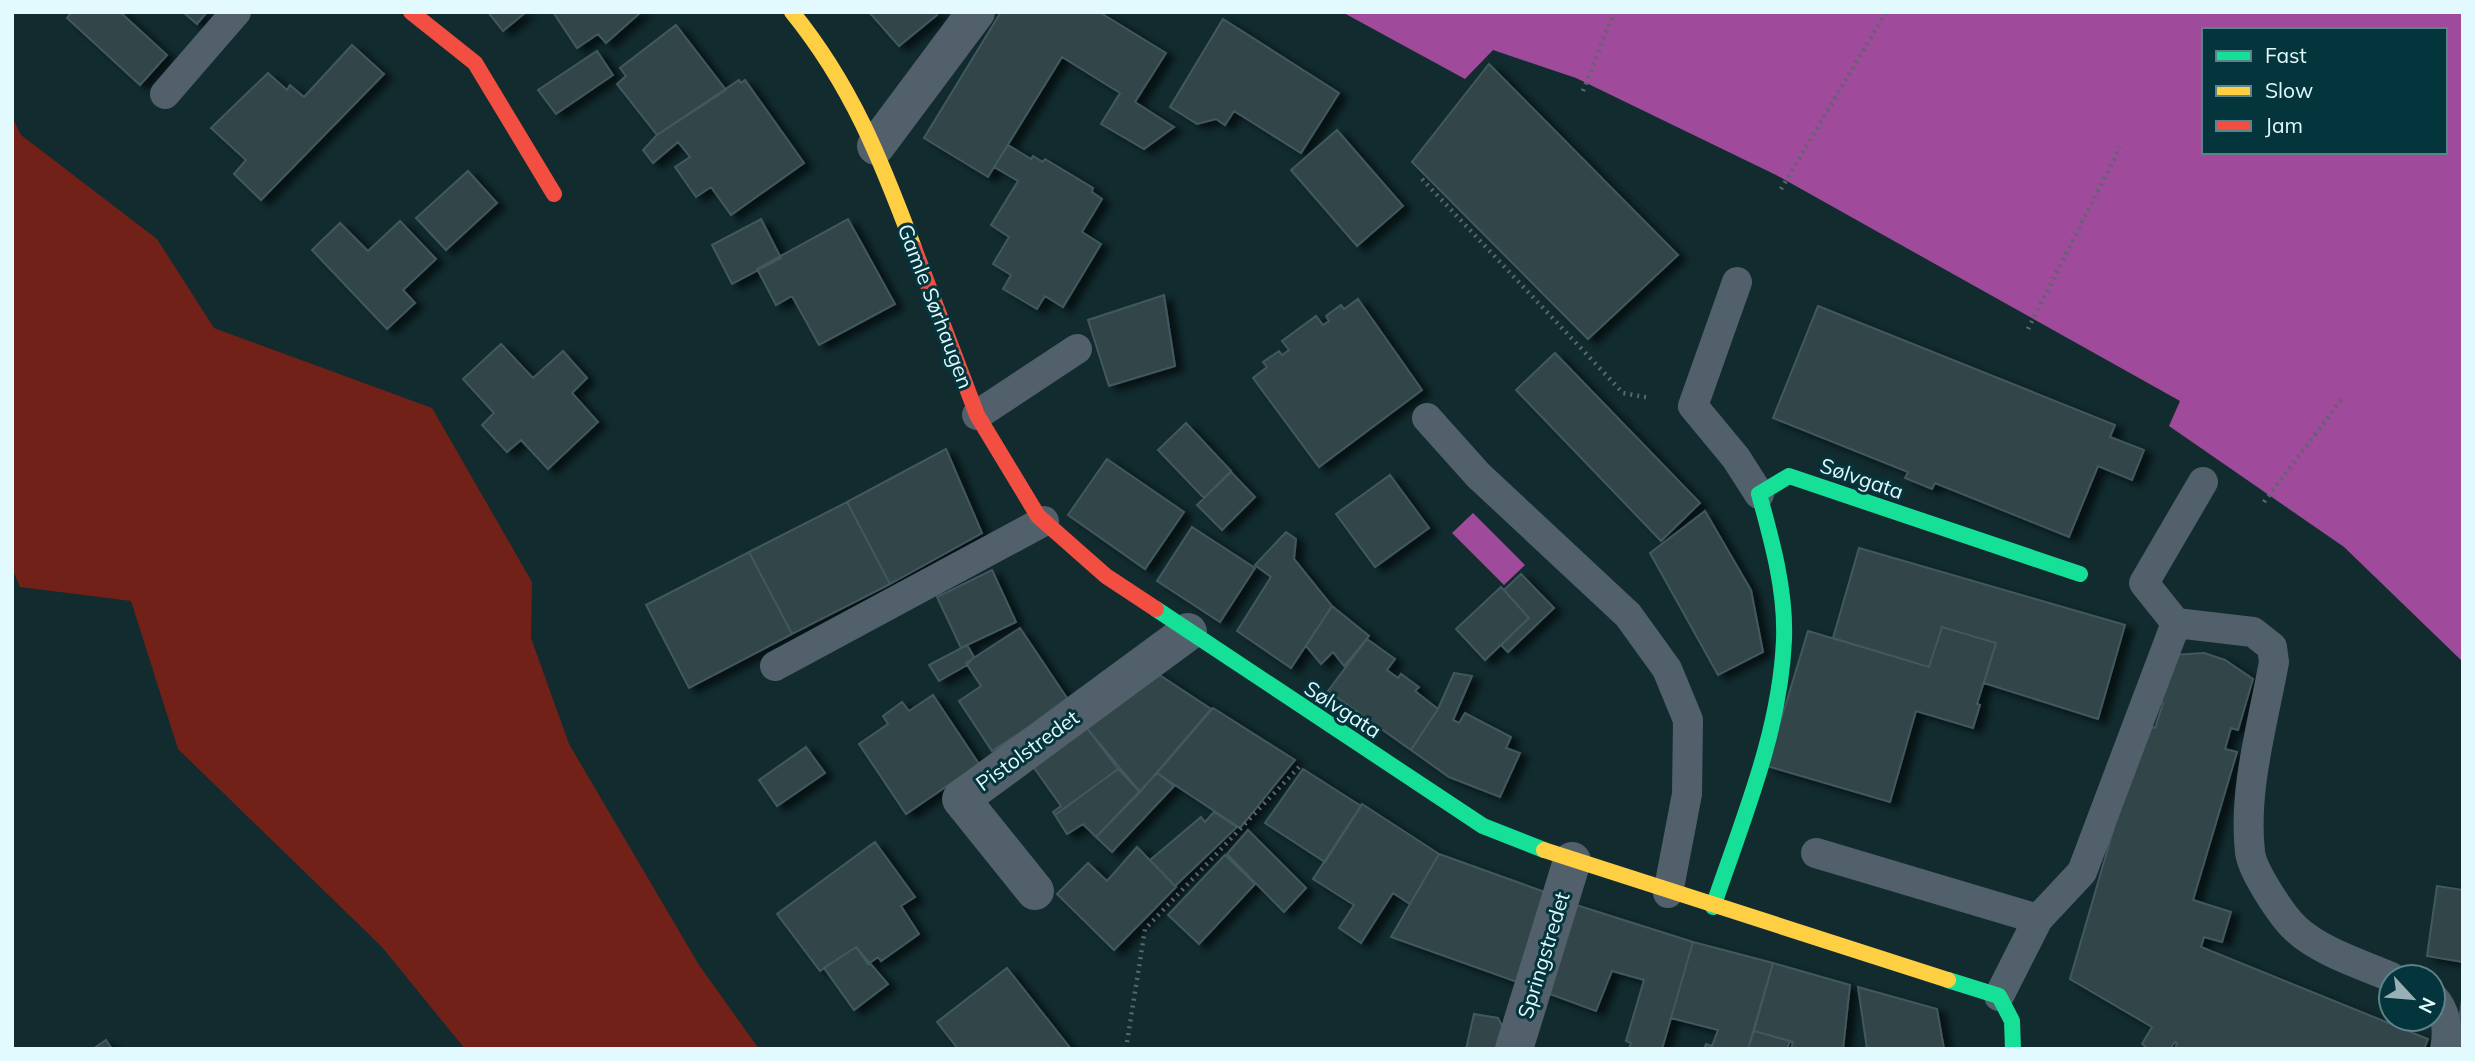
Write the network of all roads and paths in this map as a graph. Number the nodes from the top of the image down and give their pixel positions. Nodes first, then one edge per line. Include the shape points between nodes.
1 (236, 12) edge
2 (411, 12) edge
3 (792, 12) edge
4 (976, 12) edge
5 (1614, 12) edge
6 (1886, 12) edge
7 (1583, 91) dead end
8 (165, 94) dead end
9 (876, 146) junction
10 (2120, 147) dead end
11 (1422, 179) dead end
12 (1780, 189) dead end
13 (554, 194) dead end
14 (1737, 282) dead end
15 (2028, 329) dead end
16 (1077, 349) dead end
17 (2342, 399) dead end
18 (1693, 406) junction
19 (977, 415) junction
20 (1427, 418) dead end
21 (1004, 463) joint
22 (2203, 482) dead end
23 (1759, 494) junction
24 (2264, 502) dead end
25 (1044, 521) junction
26 (2080, 574) dead end
27 (2176, 623) junction
28 (1188, 632) junction
29 (775, 666) dead end
30 (1335, 729) junction
31 (1816, 853) dead end
32 (1572, 861) junction
33 (1035, 891) dead end
34 (1668, 893) junction
35 (1713, 906) junction
36 (2038, 919) junction
37 (2377, 971) edge
38 (2005, 1008) junction
39 (2447, 1030) edge
40 (1126, 1049) edge
41 (1514, 1049) edge
42 (2013, 1049) edge
43 (2445, 1049) edge

1 - 8 lane
2 - 13 street via 475,63
3 - 9 street, Gamle Sørhaugen via 822,50
4 - 9 street
5 - 7 path
6 - 12 path
9 - 19 street, Gamle Sørhaugen
10 - 15 path
11 - 18 path via 1623,393
14 - 18 lane
16 - 19 lane
17 - 24 path
18 - 23 lane
19 - 21 street, Gamle Sørhaugen
20 - 34 lane via 1478,475 1628,614 1667,669 1688,720 1687,794
21 - 25 street, Sølvgata
22 - 27 lane via 2144,583
23 - 26 street, Sølvgata via 1789,476
23 - 35 street via 1782,598 1784,640 1776,711
25 - 28 street, Sølvgata via 1106,576
25 - 29 lane
27 - 36 lane via 2082,872
27 - 37 lane via 2253,632 2272,647 2274,662 2251,792 2250,855 2271,896 2297,929
28 - 30 street, Sølvgata
28 - 33 street, Pistolstredet via 961,799
30 - 32 street, Sølvgata via 1483,826
30 - 40 path via 1145,929
31 - 36 lane
32 - 34 street, Sølvgata
32 - 41 street, Springstredet
34 - 35 street, Sølvgata
35 - 38 street, Sølvgata
36 - 38 lane
38 - 42 street
39 - 43 lane

